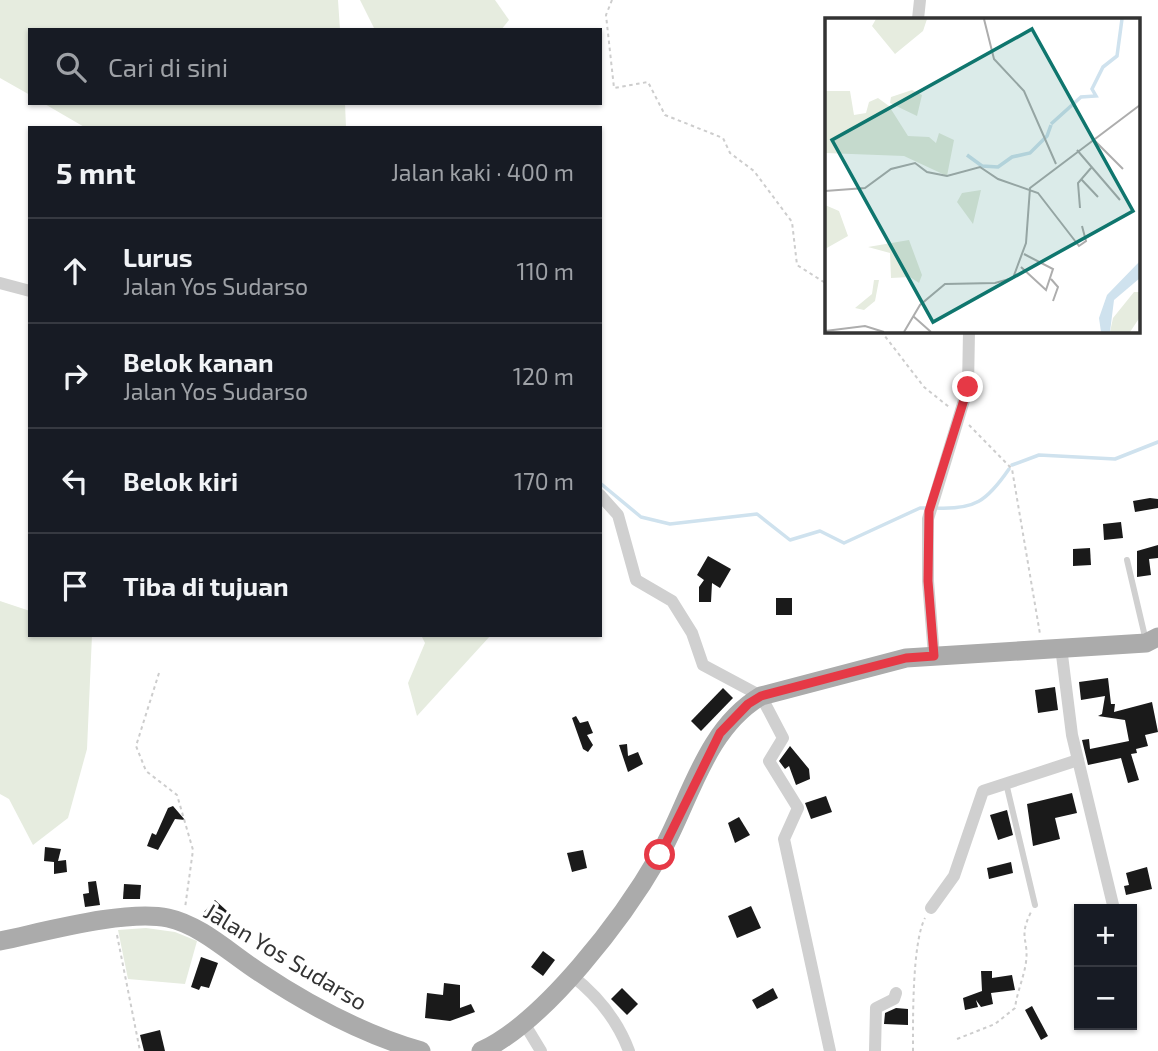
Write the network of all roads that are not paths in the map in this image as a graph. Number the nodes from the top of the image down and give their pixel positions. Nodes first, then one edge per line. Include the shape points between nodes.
1 (920, 0) edge
2 (918, 18) edge
3 (0, 283) edge
4 (28, 290) edge
5 (969, 332) edge
6 (602, 497) edge
7 (1128, 560) dead end
8 (1155, 640) edge
9 (1052, 648) junction
10 (934, 656) junction
11 (761, 696) junction
12 (1078, 760) junction
13 (1006, 783) junction
14 (1113, 904) edge
15 (1035, 905) road end
16 (931, 908) road end
17 (0, 941) edge
18 (571, 975) junction
19 (896, 993) dead end
20 (524, 1023) junction
21 (421, 1051) edge
22 (481, 1051) edge
23 (541, 1051) edge
24 (629, 1051) edge
25 (830, 1051) edge
26 (875, 1051) edge

1 - 2 street
3 - 4 street
5 - 10 street via 968,387 930,506 928,581
6 - 11 street via 618,515 636,580 672,601 692,634 703,665
7 - 8 lane
8 - 9 main road
9 - 10 main road
9 - 12 street
10 - 11 main road via 906,658
11 - 18 main road via 720,733 660,855 608,931
11 - 25 street via 783,738 768,761 798,808 784,839
12 - 13 street
12 - 14 street
13 - 15 lane
13 - 16 street via 979,794 954,876
17 - 21 main road, Jalan Yos Sudarso via 114,920 168,918 184,923 311,1004 369,1034
18 - 20 main road
18 - 24 street via 604,1007
19 - 26 street via 894,999 876,1008
20 - 22 main road
20 - 23 street

